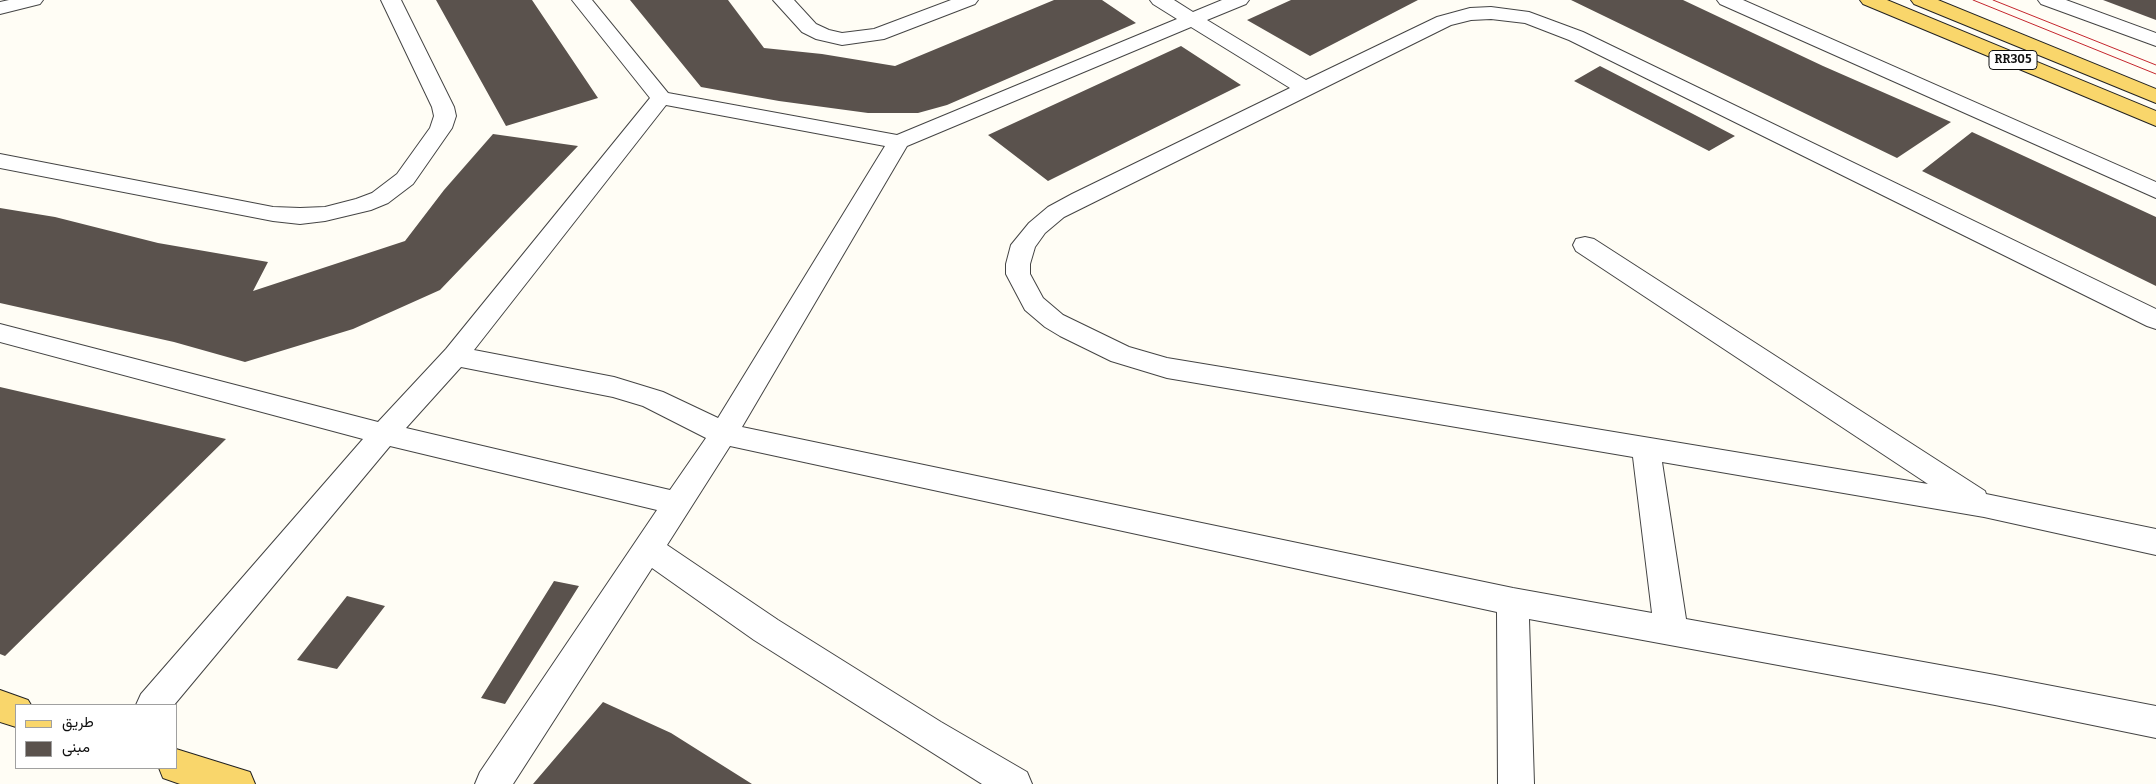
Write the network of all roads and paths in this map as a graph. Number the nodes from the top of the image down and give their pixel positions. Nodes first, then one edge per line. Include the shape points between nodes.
1 (34, 0) edge
2 (390, 0) edge
3 (582, 0) edge
4 (783, 0) edge
5 (968, 0) edge
6 (1160, 0) edge
7 (1239, 0) edge
8 (1726, 0) edge
9 (1870, 0) edge
10 (1920, 0) edge
11 (2048, 0) edge
12 (0, 8) edge
13 (1193, 20) junction
14 (2156, 40) edge
15 (1306, 89) junction
16 (2156, 97) edge
17 (660, 98) junction
18 (2156, 119) edge
19 (899, 142) junction
20 (0, 161) edge
21 (2156, 191) edge
22 (1585, 245) dead end
23 (2156, 320) edge
24 (0, 333) edge
25 (455, 356) junction
26 (384, 434) junction
27 (723, 434) junction
28 (1646, 449) junction
29 (677, 503) junction
30 (1984, 505) junction
31 (2156, 542) edge
32 (648, 548) junction
33 (1513, 602) junction
34 (1671, 631) junction
35 (153, 704) edge
36 (0, 706) edge
37 (15, 711) edge
38 (2156, 722) edge
39 (178, 767) edge
40 (237, 784) edge
41 (493, 784) edge
42 (1014, 784) edge
43 (1516, 784) edge

1 - 12 street
2 - 20 street via 443,107 444,123 405,179 380,198 325,214 273,214
3 - 17 street
4 - 5 street via 809,28 842,39 877,35
6 - 13 street
7 - 13 street
8 - 21 street
9 - 18 main road, RR305
10 - 16 main road, RR305
11 - 14 street
13 - 15 street
13 - 19 street
15 - 23 street via 1454,17 1480,13 1530,18 1576,36
15 - 28 street via 1056,212 1030,236 1018,264 1022,283 1034,304 1054,321 1100,345 1167,368
17 - 19 street
17 - 25 street
19 - 27 street
22 - 30 street
24 - 26 street
25 - 26 street
25 - 27 street via 614,387 653,398
26 - 29 street
26 - 35 street
27 - 29 street
27 - 33 street
28 - 30 street
28 - 34 street
29 - 32 street
30 - 31 street
32 - 41 street
32 - 42 street via 766,630
33 - 34 street
33 - 43 street
34 - 38 street
36 - 37 main road
39 - 40 main road

